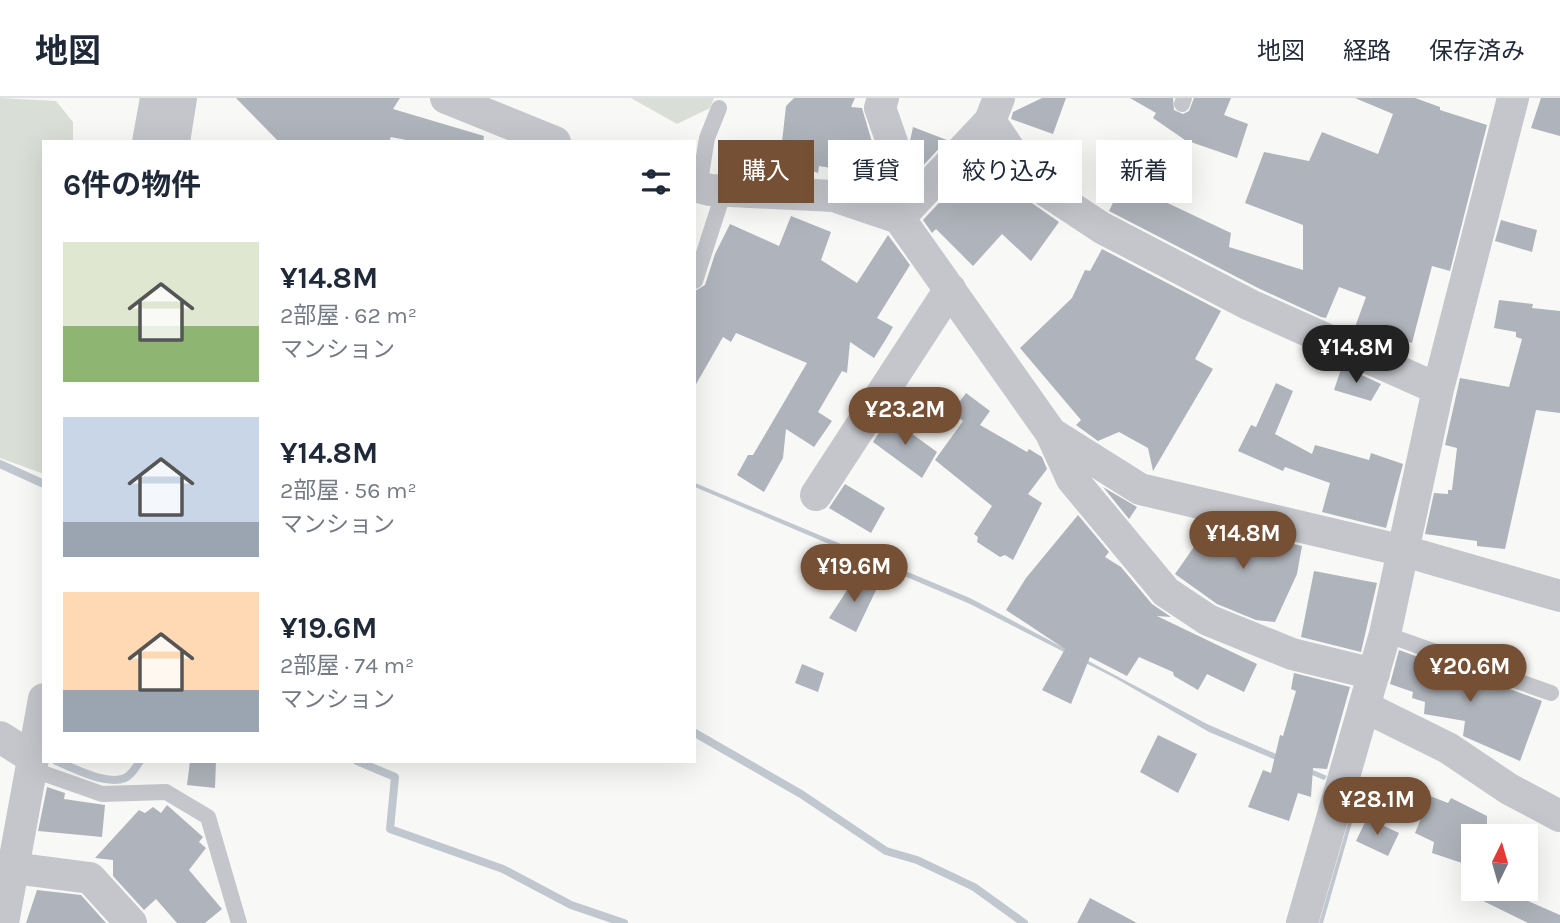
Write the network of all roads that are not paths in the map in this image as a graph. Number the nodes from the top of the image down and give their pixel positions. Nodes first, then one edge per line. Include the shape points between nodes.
1 (156, 98) edge
2 (181, 98) edge
3 (446, 98) edge
4 (883, 98) edge
5 (1513, 98) edge
6 (719, 108) dead end
7 (994, 110) edge
8 (148, 140) edge
9 (174, 140) edge
10 (550, 140) edge
11 (706, 188) edge
12 (868, 207) junction
13 (899, 218) junction
14 (696, 273) edge
15 (950, 289) junction
16 (1438, 389) junction
17 (1051, 433) junction
18 (816, 495) dead end
19 (1404, 551) junction
20 (1560, 596) edge
21 (1385, 634) junction
22 (1374, 674) junction
23 (1551, 693) dead end
24 (1365, 707) junction
25 (42, 710) edge
26 (0, 737) edge
27 (32, 763) junction
28 (1560, 816) edge
29 (13, 868) junction
30 (3, 923) edge
31 (131, 923) edge
32 (239, 923) edge
33 (1302, 923) edge

1 - 8 street
2 - 9 street
3 - 10 street
4 - 12 street via 880,108 892,142
5 - 16 street
6 - 11 lane via 707,138
7 - 13 street
7 - 16 street via 1031,181 1102,228 1250,305
11 - 12 street via 834,197
11 - 14 lane
12 - 13 street
13 - 15 street
15 - 17 street
15 - 18 street
16 - 19 street
17 - 19 street via 1139,489
17 - 22 street via 1072,479 1167,592 1208,620 1280,649
19 - 20 street
19 - 21 street
21 - 22 street
21 - 23 lane
22 - 24 street
24 - 28 street via 1448,748
24 - 33 street
25 - 27 street
26 - 27 street
27 - 29 street
27 - 32 lane via 103,794 166,792 208,817
29 - 30 street
29 - 31 street via 90,878

